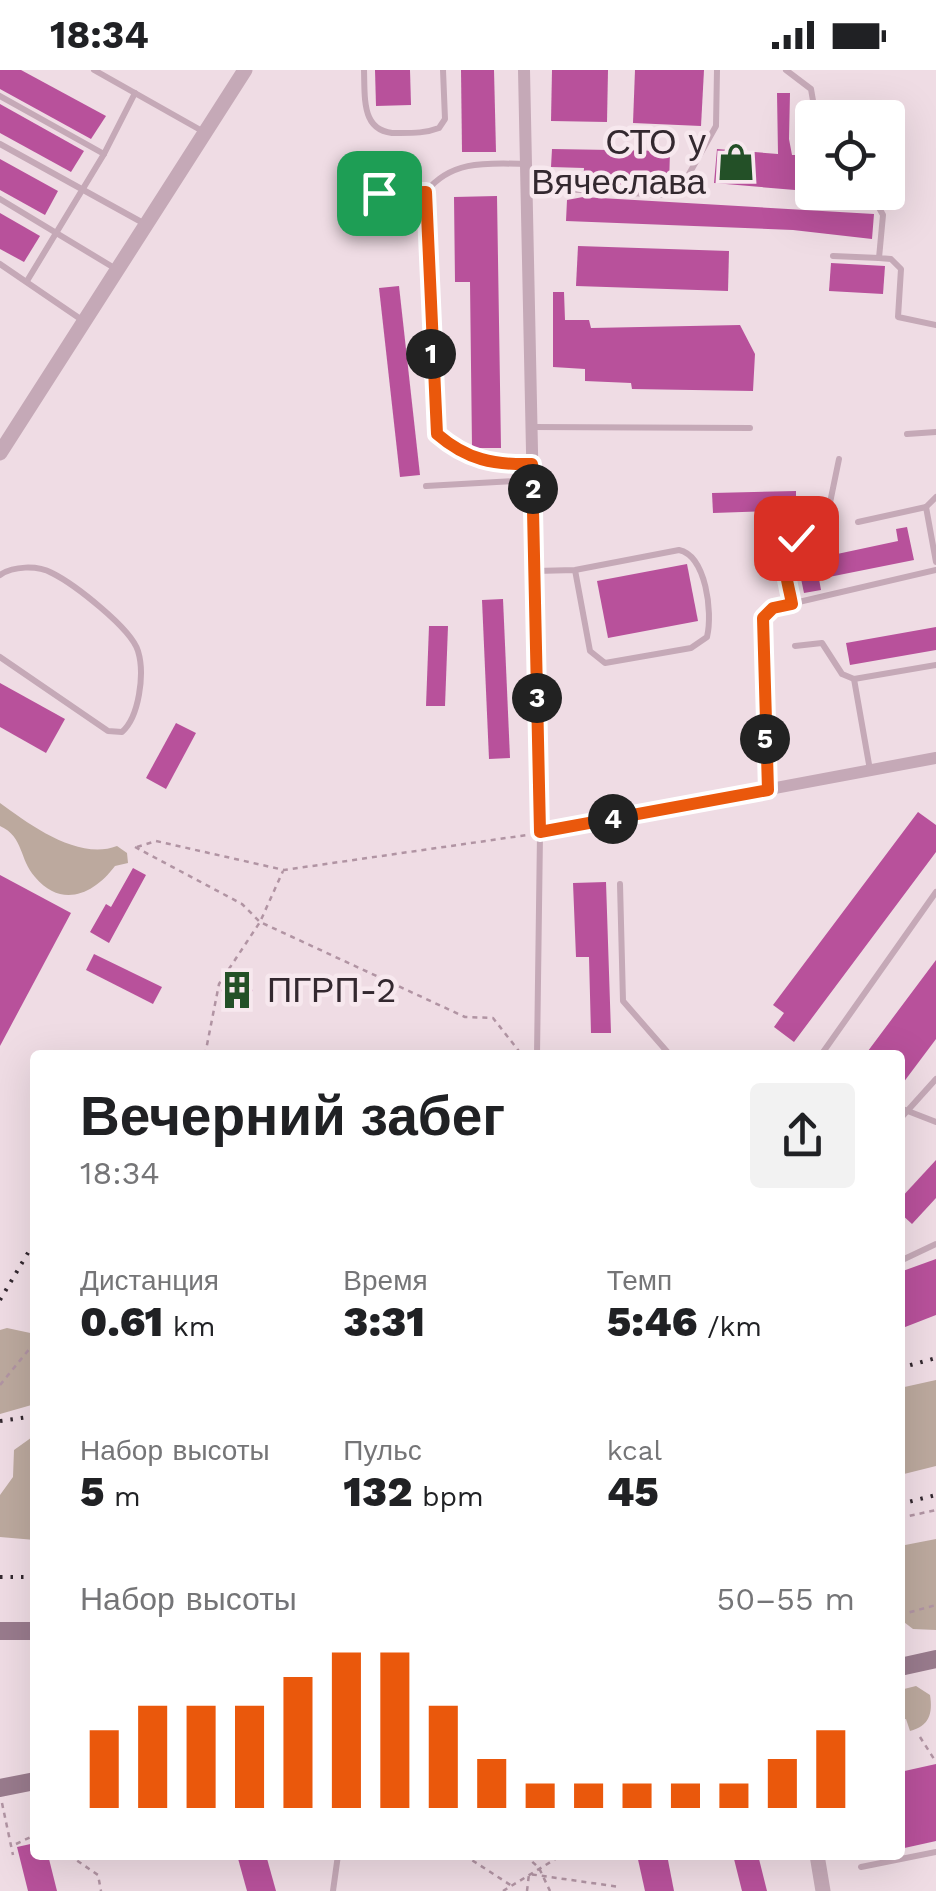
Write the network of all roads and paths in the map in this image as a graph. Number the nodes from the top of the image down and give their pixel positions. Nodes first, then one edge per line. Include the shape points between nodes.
1 (94, 70) edge
2 (246, 70) edge
3 (364, 70) edge
4 (443, 70) edge
5 (524, 70) edge
6 (717, 70) edge
7 (786, 70) edge
8 (104, 72) edge
9 (136, 92) junction
10 (0, 96) edge
11 (813, 100) edge
12 (204, 132) junction
13 (0, 144) edge
14 (104, 154) junction
15 (526, 164) junction
16 (558, 175) dead end
17 (83, 188) junction
18 (426, 192) junction
19 (379, 193) dead end
20 (0, 199) edge
21 (880, 210) edge
22 (146, 224) junction
23 (59, 231) junction
24 (832, 256) dead end
25 (879, 258) junction
26 (0, 264) edge
27 (117, 270) junction
28 (27, 281) junction
29 (83, 321) junction
30 (936, 325) edge
31 (532, 427) junction
32 (750, 428) dead end
33 (936, 432) edge
34 (907, 434) dead end
35 (0, 453) edge
36 (839, 459) dead end
37 (532, 464) junction
38 (532, 480) junction
39 (426, 486) dead end
40 (936, 497) edge
41 (926, 507) junction
42 (858, 522) dead end
43 (936, 566) edge
44 (575, 570) junction
45 (534, 571) junction
46 (0, 575) edge
47 (792, 604) junction
48 (795, 646) dead end
49 (0, 657) edge
50 (936, 665) edge
51 (854, 680) junction
52 (936, 758) edge
53 (870, 771) junction
54 (768, 790) junction
55 (540, 832) junction
56 (284, 870) junction
57 (620, 884) dead end
58 (936, 892) edge
59 (260, 922) junction
60 (207, 1050) edge
61 (518, 1050) edge
62 (537, 1050) edge
63 (666, 1050) edge
64 (827, 1050) edge
65 (936, 1078) edge
66 (905, 1110) edge
67 (905, 1114) edge
68 (936, 1122) edge
69 (936, 1244) edge
70 (905, 1260) edge
71 (30, 1348) edge
72 (0, 1385) edge
73 (936, 1510) edge
74 (905, 1517) edge
75 (936, 1605) edge
76 (905, 1614) edge
77 (0, 1631) edge
78 (30, 1631) edge
79 (936, 1659) edge
80 (905, 1666) edge
81 (920, 1737) dead end
82 (936, 1762) edge
83 (30, 1782) edge
84 (0, 1788) edge
85 (1, 1799) edge
86 (30, 1837) edge
87 (14, 1844) junction
88 (936, 1852) edge
89 (13, 1855) dead end
90 (905, 1858) edge
91 (76, 1860) edge
92 (337, 1860) edge
93 (472, 1860) edge
94 (530, 1860) edge
95 (553, 1860) edge
96 (818, 1860) edge
97 (896, 1860) edge
98 (861, 1867) dead end
99 (539, 1868) junction
100 (529, 1874) junction
101 (543, 1876) junction
102 (512, 1886) junction
103 (620, 1887) dead end
104 (101, 1891) edge
105 (332, 1891) edge
106 (503, 1891) edge
107 (527, 1891) edge
108 (550, 1891) edge
109 (822, 1891) edge

1 - 8 lane
2 - 12 street
3 - 4 lane via 369,119 386,134 439,128 445,118
5 - 15 street
6 - 16 lane via 716,126 680,190 563,190
7 - 11 lane via 811,89
8 - 9 lane
9 - 12 lane
9 - 14 lane
10 - 14 lane
12 - 22 street
13 - 17 lane
14 - 17 lane
15 - 18 lane via 462,166 443,172
15 - 31 street
17 - 22 lane
17 - 23 lane
18 - 19 lane
18 - 37 lane via 434,426 448,444 490,464
20 - 23 lane
21 - 25 lane
22 - 27 street
23 - 27 lane
23 - 28 lane
24 - 25 lane
25 - 30 lane via 900,269 898,317
26 - 28 lane
27 - 29 street
28 - 29 lane
29 - 35 street
31 - 32 lane
31 - 37 street
33 - 34 lane
36 - 47 lane via 825,527 786,549
37 - 38 street
38 - 39 lane
38 - 45 street
40 - 41 lane
41 - 42 lane
41 - 43 lane
43 - 47 lane
44 - 44 lane via 691,553 708,608 708,637 691,648 596,660
44 - 45 lane
45 - 55 street
46 - 49 lane via 28,568 51,572 119,623 138,651 131,724 122,732 108,731
47 - 54 lane via 763,618
48 - 51 lane via 822,643 842,674
50 - 51 lane
51 - 53 lane
52 - 53 street
53 - 54 street
54 - 55 street
55 - 56 path
55 - 62 lane
56 - 59 path
56 - 59 path via 156,841 135,847 242,904
57 - 63 lane via 623,1001
58 - 64 lane
59 - 60 path via 219,984
59 - 61 path via 466,1017 493,1018
65 - 66 lane
67 - 68 lane
69 - 70 lane
71 - 72 path
73 - 74 path
75 - 76 path
77 - 78 main road
79 - 80 main road
81 - 82 path
83 - 84 main road
85 - 87 path
86 - 87 path
87 - 89 path
88 - 90 lane
91 - 104 path via 98,1875
92 - 105 lane
93 - 102 path
94 - 99 path
95 - 99 path
96 - 109 street
97 - 98 lane
99 - 100 path
99 - 101 path
100 - 101 path
100 - 102 path
100 - 107 path
101 - 103 path
101 - 108 path
102 - 106 path

